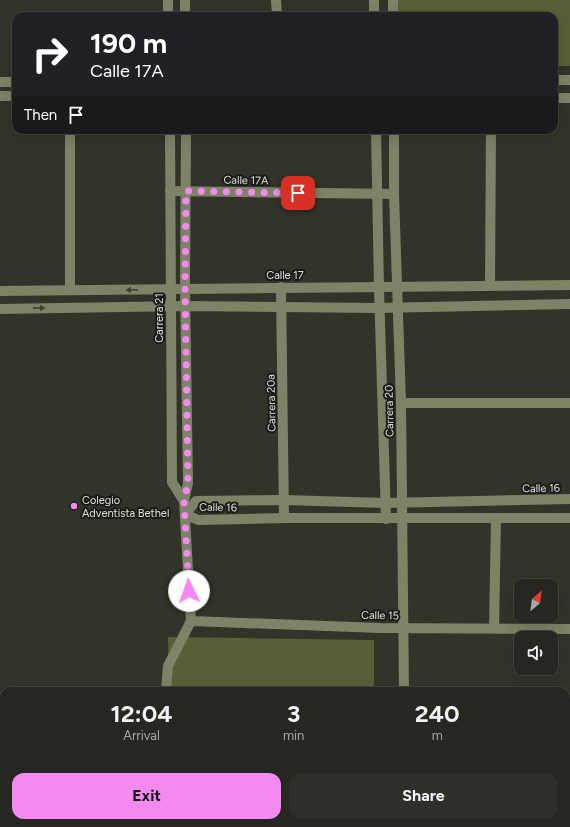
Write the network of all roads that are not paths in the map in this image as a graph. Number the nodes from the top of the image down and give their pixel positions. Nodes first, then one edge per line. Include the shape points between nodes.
1 (168, 0) edge
2 (185, 0) edge
3 (276, 0) edge
4 (374, 0) edge
5 (393, 0) edge
6 (168, 12) edge
7 (185, 12) edge
8 (277, 12) edge
9 (374, 12) edge
10 (393, 12) edge
11 (558, 80) edge
12 (570, 80) edge
13 (0, 82) edge
14 (12, 82) edge
15 (0, 96) edge
16 (12, 96) edge
17 (558, 98) edge
18 (570, 98) edge
19 (70, 134) edge
20 (170, 134) edge
21 (186, 134) edge
22 (376, 134) edge
23 (394, 134) edge
24 (491, 134) edge
25 (170, 191) junction
26 (186, 191) junction
27 (377, 194) junction
28 (394, 194) junction
29 (570, 285) edge
30 (490, 286) junction
31 (282, 287) junction
32 (185, 288) junction
33 (378, 288) junction
34 (398, 288) junction
35 (171, 289) junction
36 (70, 290) junction
37 (0, 291) edge
38 (570, 304) edge
39 (171, 306) junction
40 (185, 306) junction
41 (281, 307) junction
42 (379, 308) junction
43 (398, 308) junction
44 (0, 309) edge
45 (401, 402) junction
46 (570, 403) edge
47 (570, 499) edge
48 (285, 500) junction
49 (184, 501) junction
50 (402, 501) junction
51 (385, 503) junction
52 (185, 514) junction
53 (284, 518) junction
54 (570, 518) edge
55 (386, 519) junction
56 (402, 519) junction
57 (496, 519) junction
58 (190, 621) junction
59 (404, 628) junction
60 (494, 628) junction
61 (570, 629) edge
62 (166, 687) edge
63 (404, 687) edge

1 - 6 street
2 - 7 street
3 - 8 street
4 - 9 street
5 - 10 street
11 - 12 street
13 - 14 street
15 - 16 street
17 - 18 street
19 - 36 street
20 - 25 street, Carrera 21
21 - 26 street, Carrera 21
22 - 27 street, Carrera 20
23 - 28 street, Carrera 20
24 - 30 street
25 - 26 street, Calle 17A
25 - 35 street, Carrera 21
26 - 27 street, Calle 17A
26 - 32 street, Carrera 21
27 - 28 street, Calle 17A
27 - 33 street, Carrera 20
28 - 34 street, Carrera 20
29 - 30 street, Calle 17
30 - 34 street, Calle 17
31 - 32 street, Calle 17
31 - 33 street, Calle 17
31 - 41 street, Carrera 20a
32 - 35 street, Calle 17
32 - 40 street, Carrera 21
33 - 34 street, Calle 17
33 - 42 street, Carrera 20
34 - 43 street, Carrera 20
35 -> 36 street, Calle 17
35 - 39 street, Carrera 21
36 - 37 street, Calle 17
38 - 43 street
39 - 40 street
44 -> 39 street
39 - 49 street, Carrera 21 via 172,482
40 - 41 street
40 - 49 street, Carrera 21 via 188,483
41 - 42 street
41 - 48 street, Carrera 20a
42 - 43 street
42 - 51 street, Carrera 20
43 - 45 street, Carrera 20
45 - 46 street
45 - 50 street, Carrera 20
47 - 50 street, Calle 16
48 - 51 street, Calle 16
48 - 52 street, Calle 16 via 196,501
48 - 53 street, Carrera 20a
49 - 52 street, Carrera 21
50 - 51 street, Calle 16
50 - 56 street, Carrera 20
51 - 55 street, Carrera 20
52 - 53 street, Calle 16 via 198,520
52 - 58 street, Carrera 21
53 - 55 street, Calle 16
54 - 57 street, Calle 16
55 - 56 street, Calle 16
56 - 57 street, Calle 16
56 - 59 street, Carrera 20
57 - 60 street
58 - 59 street, Calle 15
58 - 62 street, Carrera 21 via 168,666
59 - 60 street, Calle 15
59 - 63 street, Carrera 20
60 - 61 street, Calle 15

